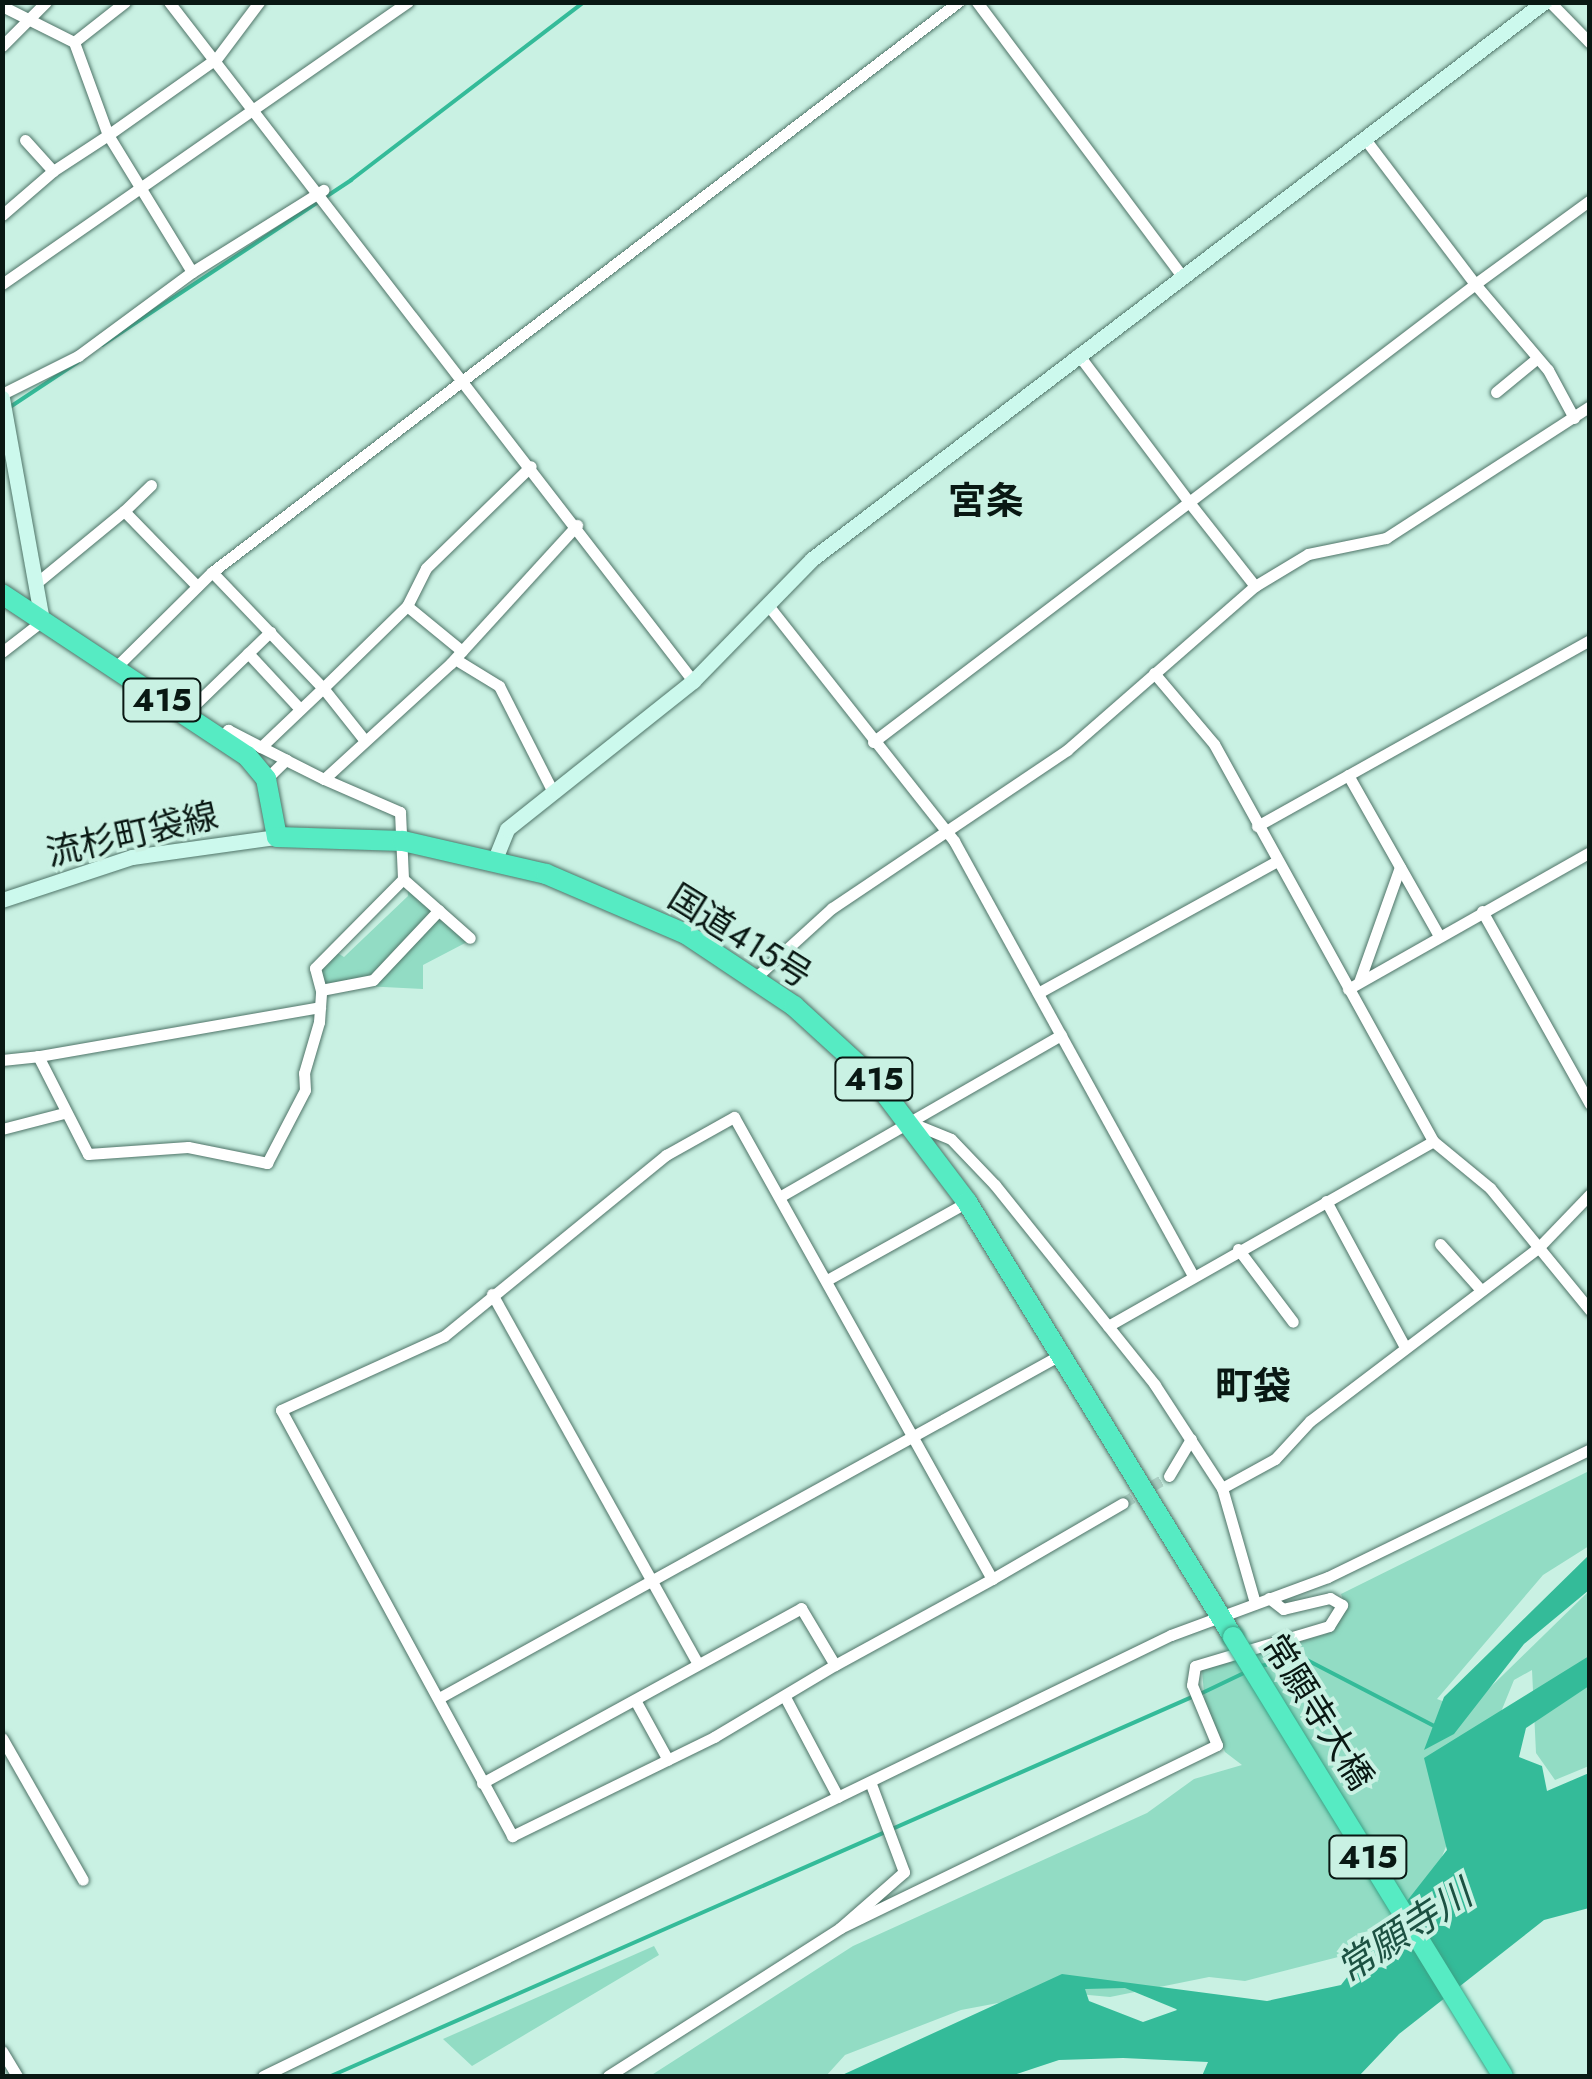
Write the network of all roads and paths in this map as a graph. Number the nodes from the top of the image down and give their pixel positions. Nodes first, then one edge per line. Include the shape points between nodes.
1 (46, 2) edge
2 (125, 2) edge
3 (169, 2) edge
4 (259, 2) edge
5 (408, 2) edge
6 (958, 2) edge
7 (977, 2) edge
8 (1547, 2) edge
9 (2, 6) edge
10 (30, 21) junction
11 (74, 42) junction
12 (1590, 43) edge
13 (2, 46) edge
14 (217, 58) junction
15 (260, 110) junction
16 (108, 135) junction
17 (25, 140) dead end
18 (1364, 140) junction
19 (53, 171) junction
20 (139, 190) junction
21 (322, 190) junction
22 (1590, 200) edge
23 (2, 215) edge
24 (192, 272) junction
25 (1183, 277) junction
26 (2, 284) edge
27 (1475, 284) junction
28 (1078, 354) junction
29 (1535, 360) junction
30 (460, 376) junction
31 (1496, 392) dead end
32 (2, 396) edge
33 (1590, 406) edge
34 (1574, 418) junction
35 (531, 466) junction
36 (9, 472) edge
37 (151, 485) dead end
38 (1190, 502) junction
39 (124, 511) junction
40 (577, 526) junction
41 (212, 572) junction
42 (40, 580) junction
43 (197, 586) junction
44 (1255, 586) junction
45 (2, 594) edge
46 (767, 604) junction
47 (408, 606) junction
48 (42, 621) junction
49 (270, 632) junction
50 (1590, 640) edge
51 (2, 652) edge
52 (248, 653) junction
53 (458, 655) junction
54 (114, 669) junction
55 (1154, 673) junction
56 (692, 681) junction
57 (323, 688) junction
58 (300, 709) junction
59 (184, 715) junction
60 (362, 736) junction
61 (220, 738) junction
62 (873, 742) junction
63 (261, 747) junction
64 (286, 760) junction
65 (1348, 775) junction
66 (266, 779) junction
67 (324, 779) junction
68 (553, 792) junction
69 (1256, 826) junction
70 (941, 834) junction
71 (277, 837) junction
72 (403, 841) junction
73 (1590, 852) edge
74 (494, 858) junction
75 (1278, 861) junction
76 (1400, 867) junction
77 (404, 879) junction
78 (2, 900) edge
79 (439, 910) junction
80 (1482, 911) junction
81 (1439, 936) junction
82 (470, 938) dead end
83 (755, 978) junction
84 (1353, 986) junction
85 (321, 990) junction
86 (1038, 994) junction
87 (320, 1007) junction
88 (1061, 1035) junction
89 (38, 1056) junction
90 (2, 1060) edge
91 (1590, 1104) edge
92 (64, 1113) junction
93 (912, 1123) junction
94 (2, 1129) edge
95 (1433, 1141) junction
96 (1590, 1194) edge
97 (780, 1196) junction
98 (1326, 1201) junction
99 (967, 1202) junction
100 (1440, 1244) dead end
101 (1539, 1247) junction
102 (1238, 1249) junction
103 (1192, 1274) junction
104 (827, 1280) junction
105 (1481, 1290) junction
106 (492, 1294) junction
107 (1590, 1310) edge
108 (1293, 1322) dead end
109 (1108, 1326) junction
110 (1405, 1347) junction
111 (1062, 1354) junction
112 (912, 1437) junction
113 (1590, 1438) edge
114 (1191, 1439) junction
115 (1584, 1452) edge
116 (1169, 1476) tunnel mouth
117 (1222, 1488) junction
118 (1123, 1503) tunnel mouth
119 (653, 1577) junction
120 (992, 1579) junction
121 (1270, 1598) junction
122 (1256, 1603) junction
123 (1220, 1615) junction
124 (1234, 1636) joint
125 (698, 1664) junction
126 (835, 1666) junction
127 (785, 1697) junction
128 (439, 1698) junction
129 (635, 1700) junction
130 (2, 1738) edge
131 (668, 1760) junction
132 (482, 1784) junction
133 (871, 1784) junction
134 (838, 1797) junction
135 (83, 1880) dead end
136 (840, 1928) junction
137 (2, 2051) edge
138 (16, 2076) edge
139 (264, 2076) edge
140 (608, 2076) edge
141 (1503, 2076) edge

1 - 10 street
2 - 11 street
3 - 14 street
4 - 14 street
5 - 15 street
6 - 30 street
7 - 25 street
8 - 12 street
8 - 18 street
9 - 10 street
10 - 11 street
10 - 13 street
11 - 16 street
14 - 15 street
14 - 16 street
15 - 20 street
15 - 21 street
16 - 19 street
16 - 20 street
17 - 19 street
18 - 25 street
18 - 27 street
19 - 23 street
20 - 24 street
20 - 26 street
21 - 24 street
21 - 30 street
22 - 27 street
24 - 32 street via 78,356
25 - 28 street
27 - 29 street
27 - 38 street
28 - 38 street
28 - 46 street
29 - 31 street
29 - 34 street
30 - 35 street
30 - 41 street
32 - 36 street
33 - 34 street
34 - 44 street via 1386,538 1308,554
35 - 40 street
35 - 47 street via 426,568
36 - 42 street
37 - 39 street
38 - 44 street
38 - 62 street
39 - 42 street
39 - 43 street
40 - 53 street
40 - 56 street
41 - 43 street
41 - 49 street
42 - 48 street
43 - 54 street
44 - 55 street
45 - 48 highway, 415
46 - 56 street
46 - 62 street
47 - 53 street
47 - 57 street
48 - 51 street
48 - 54 highway, 415
49 - 52 street
49 - 57 street
50 - 65 street
52 - 58 street
52 - 59 street
53 - 60 street
53 - 68 street via 499,686
54 - 59 highway, 415
55 - 69 street via 1214,744
55 - 70 street via 1067,750
56 - 68 street
57 - 58 street
57 - 60 street
58 - 63 street
59 - 61 highway, 415
60 - 67 street
61 - 63 street via 228,730
61 - 66 highway, 415
62 - 70 street
63 - 64 street
64 - 66 street
64 - 67 street
65 - 69 street
65 - 76 street
66 - 71 highway
67 - 72 street via 400,812
68 - 74 street via 507,829
69 - 75 street
70 - 83 street via 832,908
70 - 86 street
71 - 72 highway, 国道415号 / 415
71 - 78 street, 流杉町袋線 via 132,857
72 - 74 highway, 国道415号 / 415
72 - 77 street
73 - 80 street
74 - 83 highway, 国道415号 / 415 via 611,898
75 - 84 street
75 - 86 street
76 - 81 street
76 - 84 street
77 - 79 street
77 - 85 street via 315,968
79 - 82 street
79 - 85 street via 373,980
80 - 81 street
80 - 91 street
81 - 84 street
83 - 93 highway, 国道415号 / 415
84 - 95 street
85 - 87 street
86 - 88 street
87 - 89 street
87 - 92 street via 304,1090 267,1163 188,1147 88,1154
88 - 93 street
88 - 103 street
89 - 90 street
89 - 92 street
92 - 94 street
93 - 97 street
93 - 99 highway, 国道415号 / 415
93 - 109 street via 952,1139
95 - 98 street
95 - 101 street
96 - 101 street
97 - 104 street
97 - 106 street via 734,1116 666,1155
98 - 102 street
98 - 110 street
99 - 104 street
99 - 111 highway, 国道415号 / 415
100 - 105 street
101 - 105 street
101 - 107 street
102 - 103 street
102 - 108 street
103 - 109 street
104 - 112 street
105 - 110 street
106 - 119 street
106 - 128 street via 430,1344 282,1410
109 - 114 street
110 - 117 street via 1275,1459
111 - 112 street
111 - 123 highway, 国道415号 / 415
112 - 119 street
112 - 120 street
113 - 115 street
114 - 116 street
114 - 117 street
115 - 121 street via 1451,1522
117 - 122 street
118 - 120 street
119 - 125 street
119 - 128 street
120 - 126 street
121 - 122 street
121 - 136 street via 1283,1608 1330,1598 1342,1606 1330,1626 1195,1666 1192,1685 1217,1745
122 - 123 street
123 - 124 highway, 国道415号 / 415
123 - 133 street
124 - 141 highway, 常願寺大橋 / 415, bridge
125 - 126 street via 802,1608
125 - 129 street
126 - 127 street
127 - 131 street
127 - 134 street
128 - 132 street
129 - 131 street
129 - 132 street
130 - 135 street
131 - 132 street via 512,1836
133 - 134 street
133 - 136 street via 898,1838 904,1872
134 - 139 street
136 - 140 street
137 - 138 street

